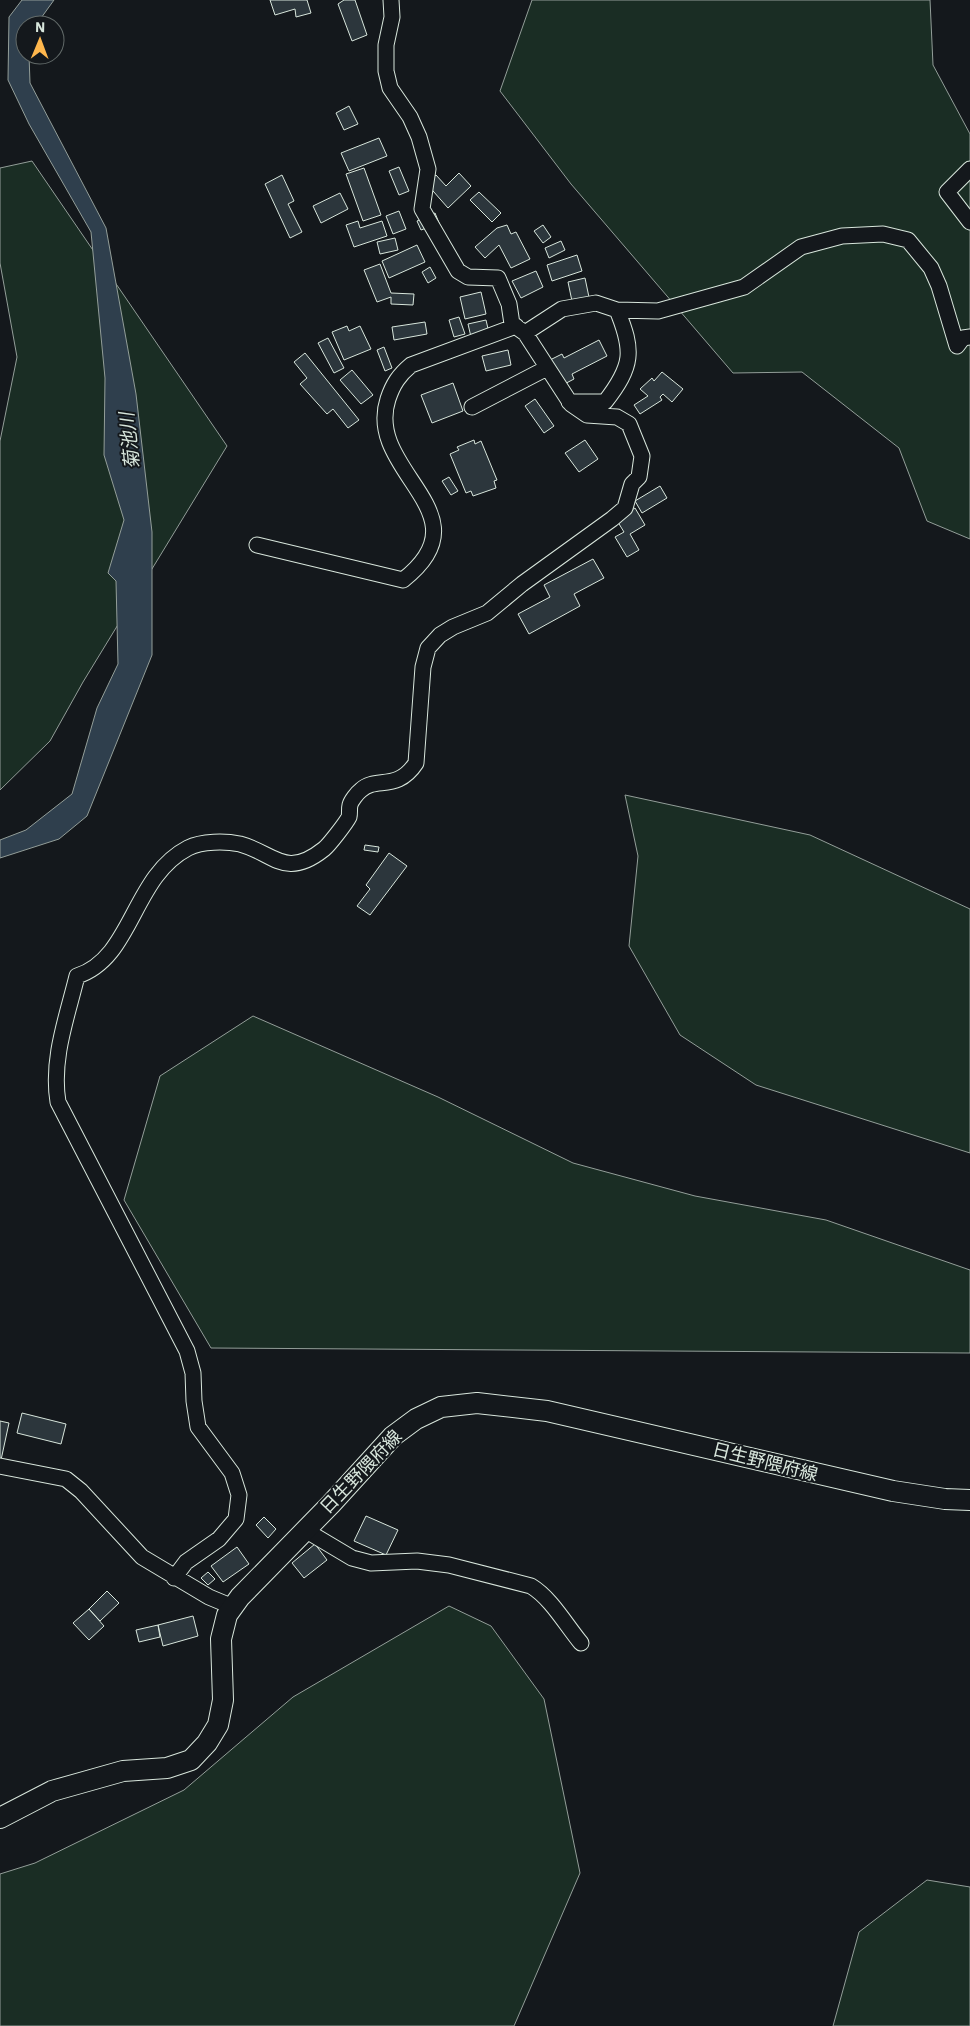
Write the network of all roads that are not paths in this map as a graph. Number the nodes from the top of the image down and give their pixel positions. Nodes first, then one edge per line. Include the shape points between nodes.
1 (391, 0) edge
2 (970, 169) edge
3 (970, 222) edge
4 (617, 310) junction
5 (520, 330) junction
6 (970, 337) edge
7 (547, 368) junction
8 (569, 402) junction
9 (472, 407) dead end
10 (257, 545) dead end
11 (0, 1466) edge
12 (970, 1500) edge
13 (305, 1530) junction
14 (174, 1578) junction
15 (233, 1607) junction
16 (581, 1643) dead end
17 (0, 1818) edge

1 - 5 street via 386,70 390,88 419,137 428,169 422,209 458,271 468,277 498,278 509,304 512,324
2 - 3 street via 947,192
4 - 5 street via 596,303 562,310
4 - 6 street via 658,311 744,287 801,248 842,236 883,234 908,240 931,268 956,346 963,338
4 - 8 street via 630,351 621,379 605,402
5 - 7 street
5 - 10 street via 411,365 398,375 391,388 384,411 384,430 394,455 431,513 434,529 431,548 420,567 404,580
7 - 8 street
7 - 9 street
8 - 14 street via 587,415 617,417 628,424 642,456 639,477 632,484 625,508 617,515 487,613 446,631 428,648 423,667 416,763 409,774 391,783 362,789 350,806 349,816 325,849 305,861 274,860 241,844 215,842 190,847 166,862 146,888 109,955 91,971 78,976 57,1058 58,1102 187,1351 193,1373 198,1427 232,1473 239,1495 236,1519 220,1539 186,1562
11 - 14 street via 66,1479 142,1557
12 - 13 main road, 日生野隈府線 via 892,1491 547,1411 477,1403 441,1407 416,1419 393,1436
13 - 15 main road, 日生野隈府線
13 - 16 street via 352,1558 371,1563 417,1561 449,1565 531,1586 543,1593
14 - 15 street
15 - 17 main road, 日生野隈府線 via 227,1615 221,1639 222,1700 218,1725 191,1760 167,1768 123,1771 52,1791

